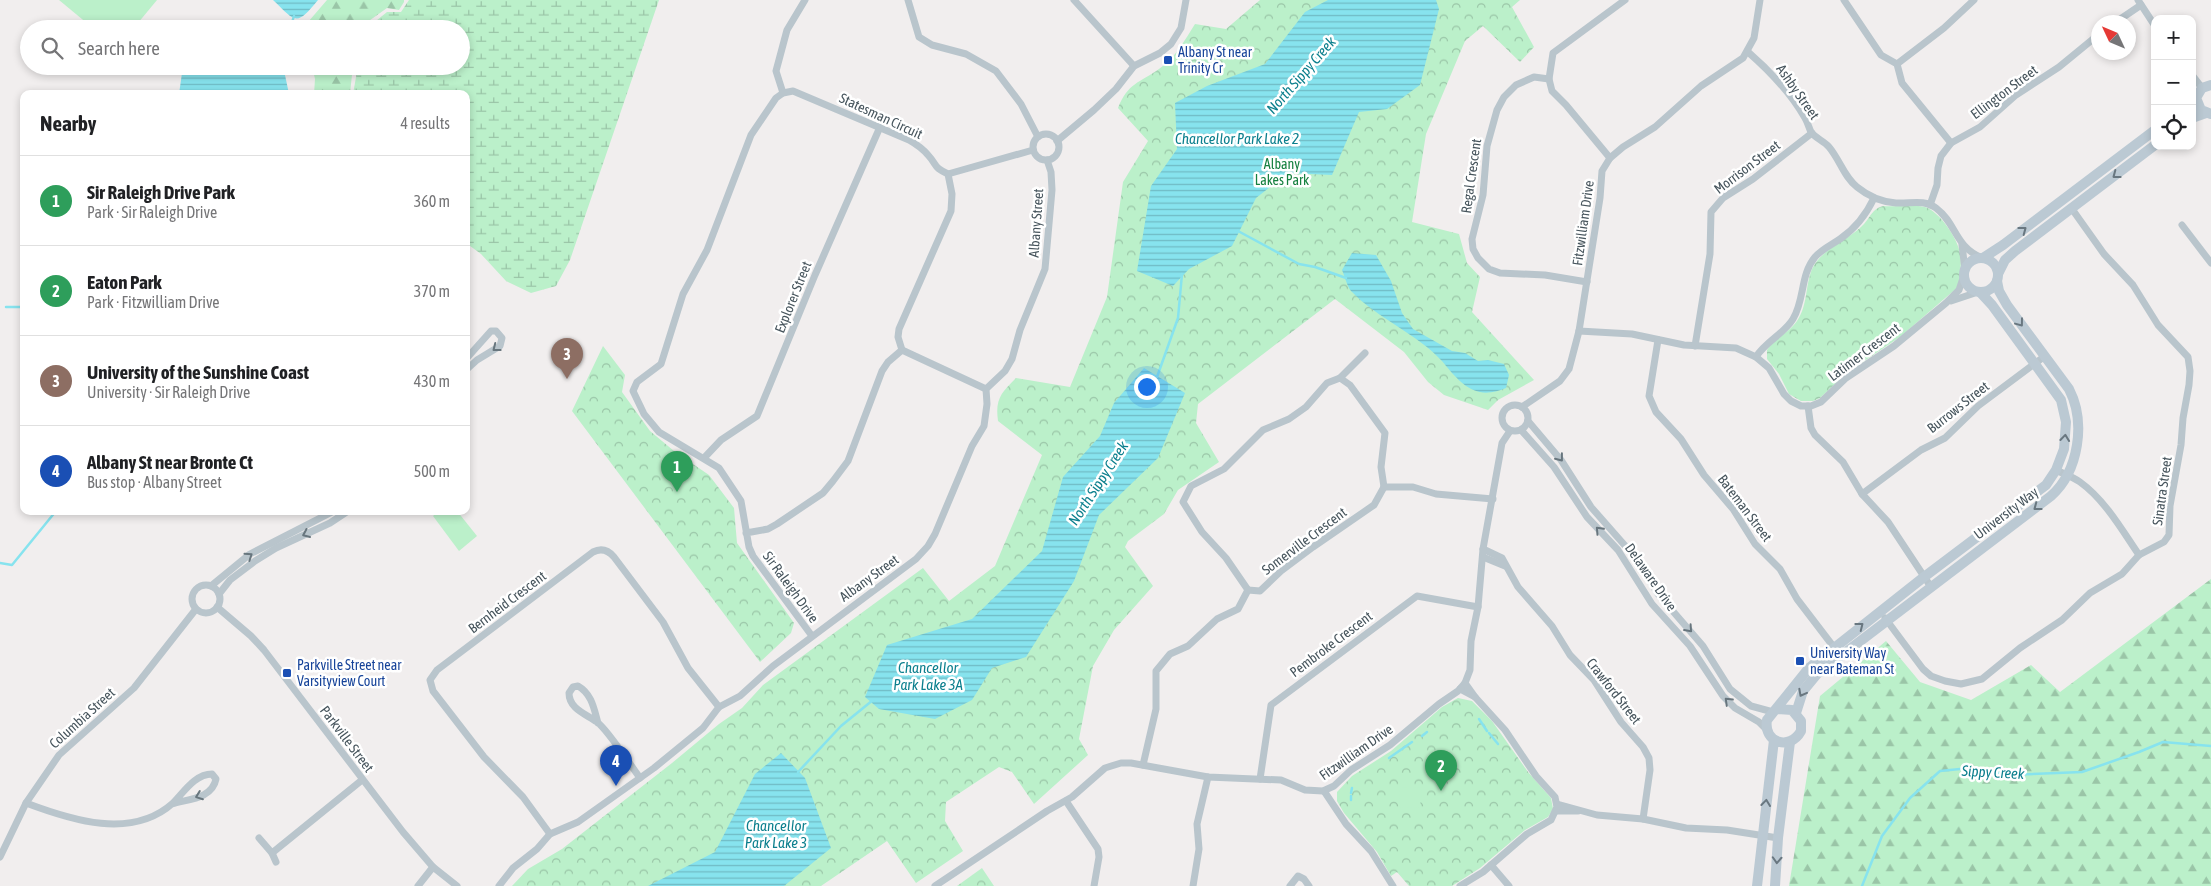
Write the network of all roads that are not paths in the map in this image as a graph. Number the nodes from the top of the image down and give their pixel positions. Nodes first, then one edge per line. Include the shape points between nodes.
1 (805, 0) edge
2 (908, 0) edge
3 (1074, 0) edge
4 (1186, 0) edge
5 (1625, 0) edge
6 (1760, 0) edge
7 (1844, 0) edge
8 (1974, 0) edge
9 (2139, 2) edge
10 (2124, 15) edge
11 (2151, 20) edge
12 (2091, 41) edge
13 (1748, 52) junction
14 (1897, 64) junction
15 (1134, 66) junction
16 (1549, 79) junction
17 (2196, 80) edge
18 (2204, 90) edge
19 (782, 93) junction
20 (2208, 113) edge
21 (2196, 117) edge
22 (880, 127) junction
23 (2151, 133) edge
24 (1812, 134) junction
25 (1038, 137) junction
26 (1057, 140) junction
27 (1951, 143) junction
28 (2151, 148) edge
29 (1033, 150) junction
30 (1610, 158) junction
31 (1047, 160) junction
32 (948, 174) junction
33 (1874, 198) junction
34 (2064, 199) junction
35 (1930, 205) junction
36 (2072, 208) junction
37 (2182, 224) dead end
38 (1962, 245) junction
39 (1982, 258) junction
40 (2210, 260) edge
41 (1964, 272) junction
42 (1997, 278) junction
43 (1587, 282) junction
44 (1979, 292) junction
45 (1946, 303) junction
46 (1579, 331) junction
47 (1658, 340) junction
48 (1695, 346) junction
49 (902, 350) junction
50 (1365, 353) dead end
51 (470, 355) edge
52 (2045, 356) junction
53 (1756, 357) junction
54 (2035, 363) junction
55 (470, 366) edge
56 (1340, 378) junction
57 (986, 389) junction
58 (1808, 406) junction
59 (1522, 407) junction
60 (1528, 421) junction
61 (1521, 430) junction
62 (1510, 431) junction
63 (704, 458) junction
64 (2056, 470) junction
65 (2067, 476) junction
66 (1384, 488) junction
67 (1862, 494) junction
68 (1493, 499) junction
69 (342, 515) edge
70 (326, 516) joint
71 (330, 523) junction
72 (746, 533) junction
73 (1483, 553) junction
74 (2139, 555) junction
75 (1924, 577) junction
76 (211, 586) junction
77 (1931, 587) junction
78 (1248, 590) junction
79 (219, 594) junction
80 (217, 607) junction
81 (1478, 607) junction
82 (196, 609) junction
83 (1880, 611) junction
84 (1887, 621) junction
85 (812, 636) junction
86 (1833, 647) junction
87 (1840, 656) junction
88 (1466, 683) junction
89 (1460, 689) junction
90 (1476, 697) junction
91 (719, 707) junction
92 (1775, 711) junction
93 (1796, 713) junction
94 (598, 723) junction
95 (1767, 730) junction
96 (1774, 740) junction
97 (1790, 742) junction
98 (1143, 765) junction
99 (1208, 777) junction
100 (640, 778) junction
101 (362, 780) junction
102 (1260, 780) junction
103 (1332, 787) junction
104 (1324, 790) junction
105 (1066, 801) junction
106 (26, 803) junction
107 (172, 804) junction
108 (1335, 805) junction
109 (1557, 807) junction
110 (1643, 819) junction
111 (550, 834) junction
112 (1762, 836) junction
113 (259, 838) dead end
114 (1778, 838) junction
115 (272, 853) junction
116 (0, 856) edge
117 (276, 862) dead end
118 (1491, 865) junction
119 (433, 867) junction
120 (418, 886) edge
121 (457, 886) edge
122 (499, 886) edge
123 (935, 886) edge
124 (1094, 886) edge
125 (1193, 886) edge
126 (1290, 886) edge
127 (1309, 886) edge
128 (1393, 886) edge
129 (1460, 886) edge
130 (1509, 886) edge
131 (1757, 886) edge
132 (1775, 886) edge

1 - 19 street via 787,30 776,71
2 - 25 street via 919,37 932,45 966,54 996,71 1021,104
3 - 15 street
4 - 15 street via 1181,28 1171,44
5 - 16 street via 1553,53
6 - 13 street via 1754,38
7 - 14 street via 1881,55
8 - 14 street
9 - 10 street
9 - 11 street
12 - 27 street, Ellington Street via 2059,67 2016,95 1980,127
13 - 24 street, Ashby Street via 1776,76 1806,119
13 - 30 street via 1736,64 1701,86 1655,127
14 - 27 street via 1902,83
15 - 26 street via 1116,89
16 - 30 street via 1552,91
16 - 43 street, Regal Crescent via 1534,77 1516,85 1504,96 1497,110 1487,146 1483,194 1472,239 1473,249 1489,269 1500,273 1545,275
17 - 18 street
18 - 20 street via 2198,106
19 - 22 street, Statesman Circuit via 793,91
19 - 63 street, Sir Raleigh Drive via 751,134 707,250 680,301 661,364 637,382 633,391 644,414 659,432
20 - 21 street
22 - 32 street, Statesman Circuit via 909,140 930,156 936,168
22 - 63 street, Explorer Street via 757,416 722,440
23 - 34 street
24 - 33 street, Ashby Street via 1830,148 1854,185
24 - 48 street, Morrison Street via 1723,198 1711,212 1710,254
25 - 26 street via 1049,135
25 - 29 street
26 - 31 street via 1058,152
27 - 35 street via 1941,156
28 -> 36 street
29 - 31 street via 1038,157
29 - 32 street
30 - 43 street, Fitzwilliam Drive via 1602,171
31 - 57 street, Albany Street via 1052,190 1045,269 1016,340 1012,359 1005,371
32 - 49 street via 951,211 899,329
33 - 35 street, Ashby Street via 1892,203
33 - 53 street via 1860,223 1814,259 1806,273 1800,306 1793,319 1765,344
34 - 36 street
39 -> 34 street
35 - 38 street via 1942,214
36 - 42 street via 2005,260
36 - 74 street, Sinatra Street via 2104,254 2144,299 2158,325 2188,357 2189,385 2168,536 2164,542
37 - 40 street
38 - 39 street
38 - 41 street
39 - 41 street via 1970,262
39 - 42 street via 1994,263
41 - 44 street via 1967,285
41 - 45 street, Latimer Crescent via 1959,290
42 - 44 street via 1990,290
42 -> 52 street, University Way via 2003,299
43 - 46 street, Fitzwilliam Drive
44 - 45 street, Latimer Crescent
44 - 54 street, University Way
45 - 58 street, Latimer Crescent via 1894,346 1846,378 1821,402
46 - 47 street via 1632,334
46 - 59 street, Fitzwilliam Drive via 1569,369 1560,381
47 - 48 street
47 - 86 street, Bateman Street via 1649,396 1656,412 1682,439 1754,544 1780,568 1797,599
48 - 53 street via 1736,348
49 - 57 street
49 - 72 street via 882,370 848,461 823,493 768,529
50 - 56 street
51 -> 55 street via 491,331 496,331 502,338 500,346
52 - 54 street, Burrows Street
52 - 65 street, University Way via 2069,389 2077,411 2076,446
53 - 58 street via 1772,371 1787,398 1795,404
64 -> 54 street, University Way via 2064,449 2064,408
54 - 67 street, Burrows Street via 1978,406 1945,438 1921,450
56 - 66 street via 1350,384 1385,433 1380,467
56 - 78 street via 1327,383 1306,407 1289,419 1263,430 1224,469 1191,486 1183,502 1202,532 1226,558
57 - 85 street, Albany Street via 984,426 928,546 916,559
58 - 67 street via 1815,435 1843,462
59 - 60 street via 1527,412
59 - 62 street via 1510,406 1503,412 1502,421
60 - 61 street
60 -> 92 street, Delaware Drive via 1561,460 1591,507 1635,557 1663,600 1703,646 1730,689 1750,706
61 - 62 street
95 -> 61 street, Delaware Drive via 1723,696 1690,646 1652,604 1618,550 1587,517 1554,466
62 - 68 street via 1502,443
63 - 72 street, Sir Raleigh Drive via 719,468 741,501
64 - 65 street
64 - 75 street, University Way via 2040,490
65 - 74 street via 2089,490
65 -> 77 street, University Way via 2051,496
66 - 68 street via 1412,487 1436,494
66 - 78 street, Somerville Crescent via 1374,505 1297,559 1260,591
67 - 75 street via 1888,522
68 - 73 street
69 - 71 street
70 - 71 street
76 -> 70 street via 250,554
71 -> 79 street via 255,561 230,580
72 - 85 street, Sir Raleigh Drive via 753,556
73 - 81 street
73 - 110 street, Crawford Street via 1502,558 1518,587 1552,626 1567,651 1594,680 1621,722 1644,747 1650,770
74 - 84 street, Sinatra Street via 2122,574 2090,593 2062,620 1982,679 1970,684 1932,676 1923,669
75 - 77 street
75 - 83 street, University Way
76 - 79 street
76 - 82 street via 201,586 194,592 192,601
77 - 84 street, University Way
78 - 98 street via 1238,609 1216,618 1188,646 1170,654 1156,671 1156,709
79 - 80 street
80 - 82 street via 207,613
80 - 101 street, Parkville Street via 264,650
81 - 88 street
81 - 102 street, Pembroke Crescent via 1417,596 1271,705
82 - 106 street, Columbia Street via 134,688 59,754
83 - 84 street, Sinatra Street
86 -> 83 street, University Way
84 - 87 street, University Way
85 - 91 street, Albany Street via 772,666 740,696
86 - 87 street, Bateman Street
86 - 92 street, University Way via 1805,671
87 -> 93 street, University Way via 1810,680 1798,700
88 - 89 street, Fitzwilliam Drive
88 - 90 street
89 - 90 street
89 - 103 street, Fitzwilliam Drive
90 - 109 street via 1505,730 1531,771 1555,797
91 - 100 street, Albany Street via 703,728
91 - 111 street, Bernheid Crescent via 688,668 663,622 614,558 602,550 590,554 437,670 430,681 433,690 477,749 523,797
92 - 93 street via 1787,708
92 - 95 street via 1767,720
93 - 97 street via 1801,721 1801,731
94 - 94 street via 582,714 570,700 569,693 573,687 581,688 592,701
94 - 100 street
95 - 96 street
96 - 97 street
112 -> 96 street
97 - 114 street
98 - 99 street, Fitzwilliam Drive
98 - 105 street, Fitzwilliam Drive via 1110,765
99 - 102 street, Fitzwilliam Drive
99 - 125 street via 1197,824 1199,849
100 - 111 street, Albany Street via 578,822
101 - 115 street
101 - 119 street, Parkville Street
102 - 104 street, Fitzwilliam Drive via 1281,780 1308,791
103 - 104 street, Fitzwilliam Drive
103 - 108 street
104 - 108 street
105 - 123 street, Fitzwilliam Drive
105 - 124 street via 1098,849
106 - 107 street via 67,818 109,823 142,822
106 - 116 street, Columbia Street
107 -> 107 street via 205,774 212,774 216,779 204,795
108 - 128 street
109 - 110 street via 1573,807 1602,816
109 - 118 street via 1551,820 1527,834
110 - 112 street via 1686,828
111 - 122 street, Albany Street via 513,868
112 - 114 street
112 - 131 street
113 - 115 street
114 -> 132 street
115 - 117 street
118 - 129 street
118 - 130 street
119 - 120 street
119 - 121 street, Parkville Street
126 - 127 street via 1298,876

